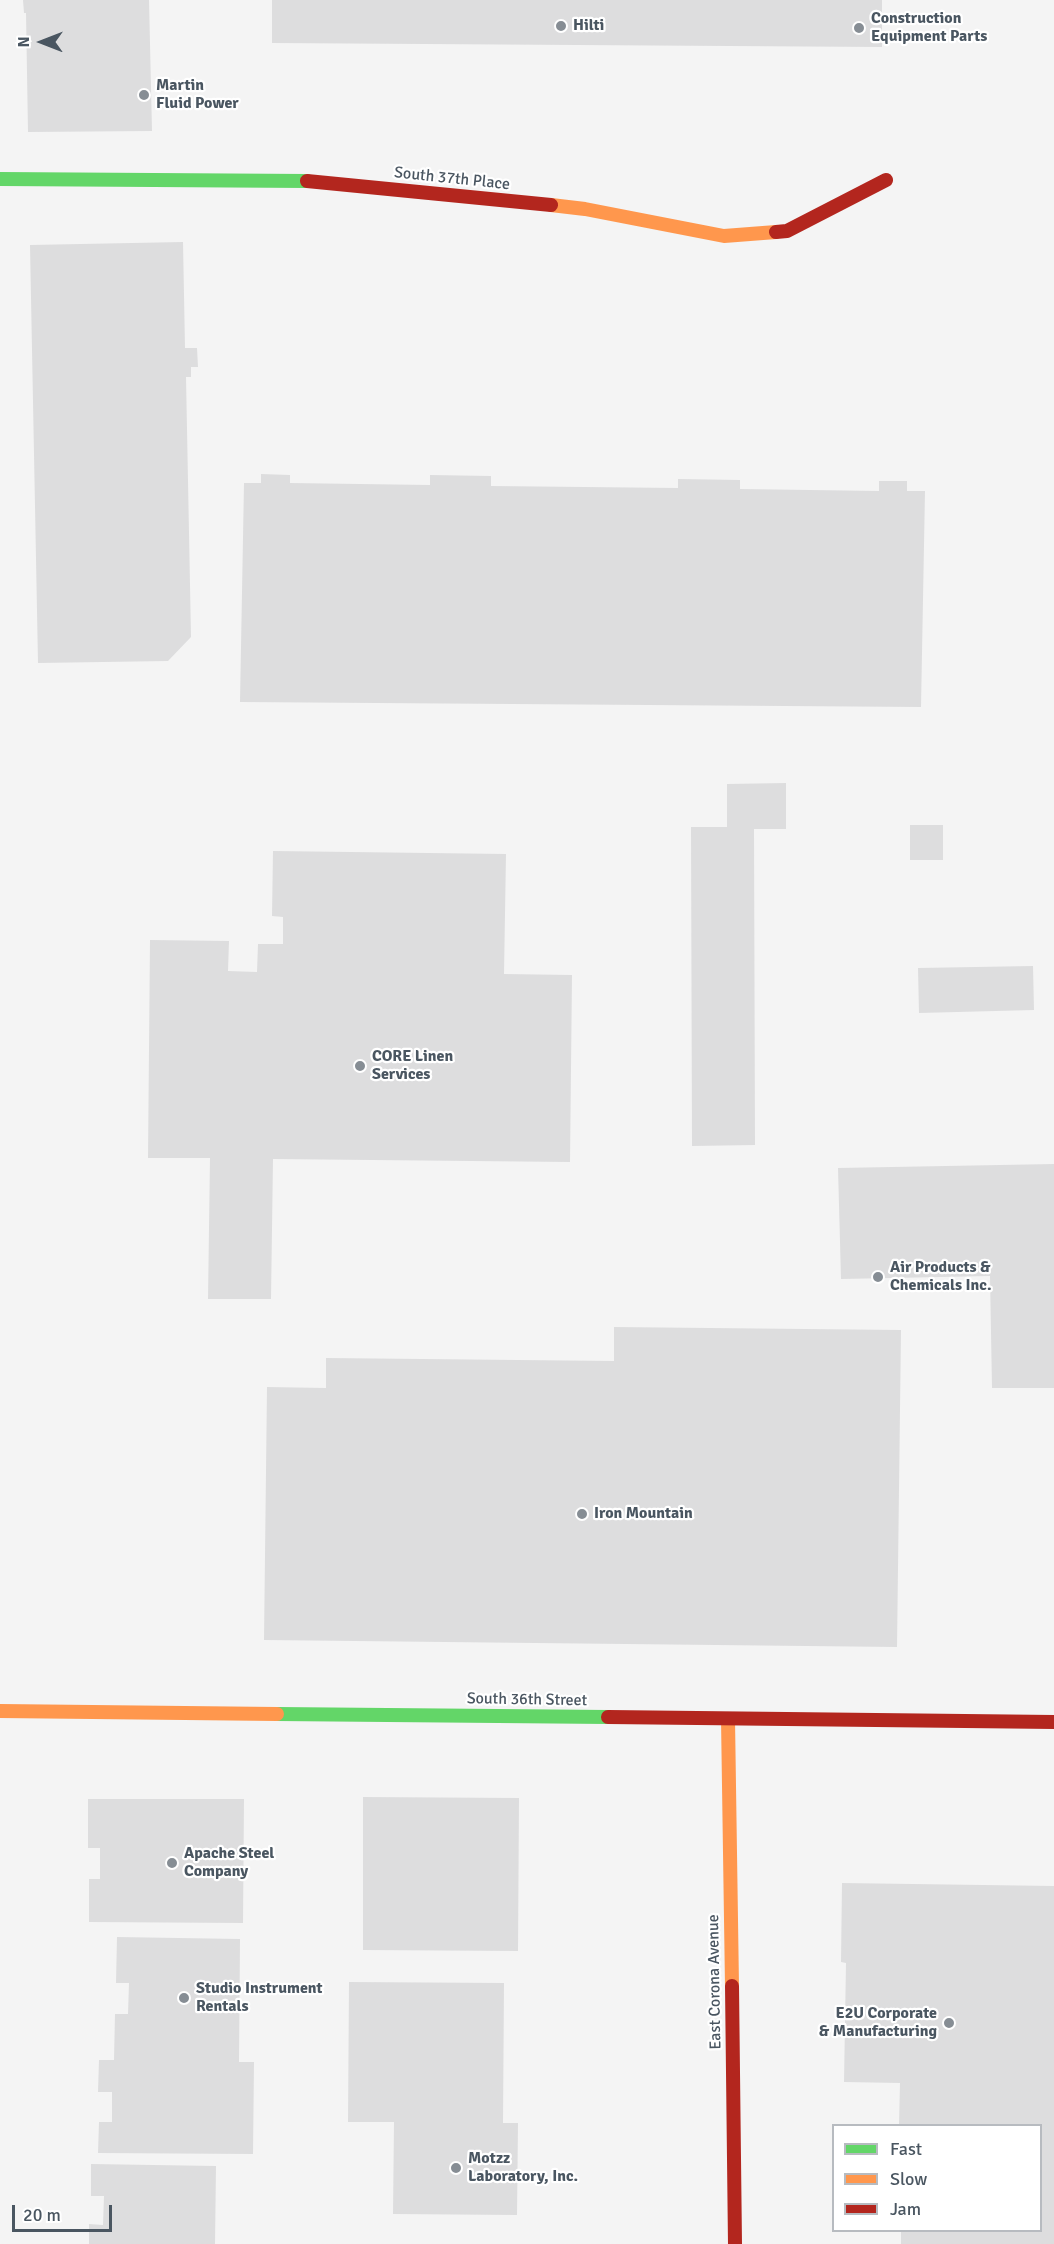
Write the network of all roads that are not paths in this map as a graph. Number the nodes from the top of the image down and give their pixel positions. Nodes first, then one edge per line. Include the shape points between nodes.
1 (0, 179) edge
2 (885, 180) dead end
3 (0, 1711) edge
4 (728, 1719) junction
5 (1054, 1722) edge
6 (735, 2244) edge

1 - 2 street, South 37th Place via 315,181 585,209 724,236 787,231
3 - 4 street, South 36th Street
4 - 5 street, South 36th Street
4 - 6 street, East Corona Avenue

